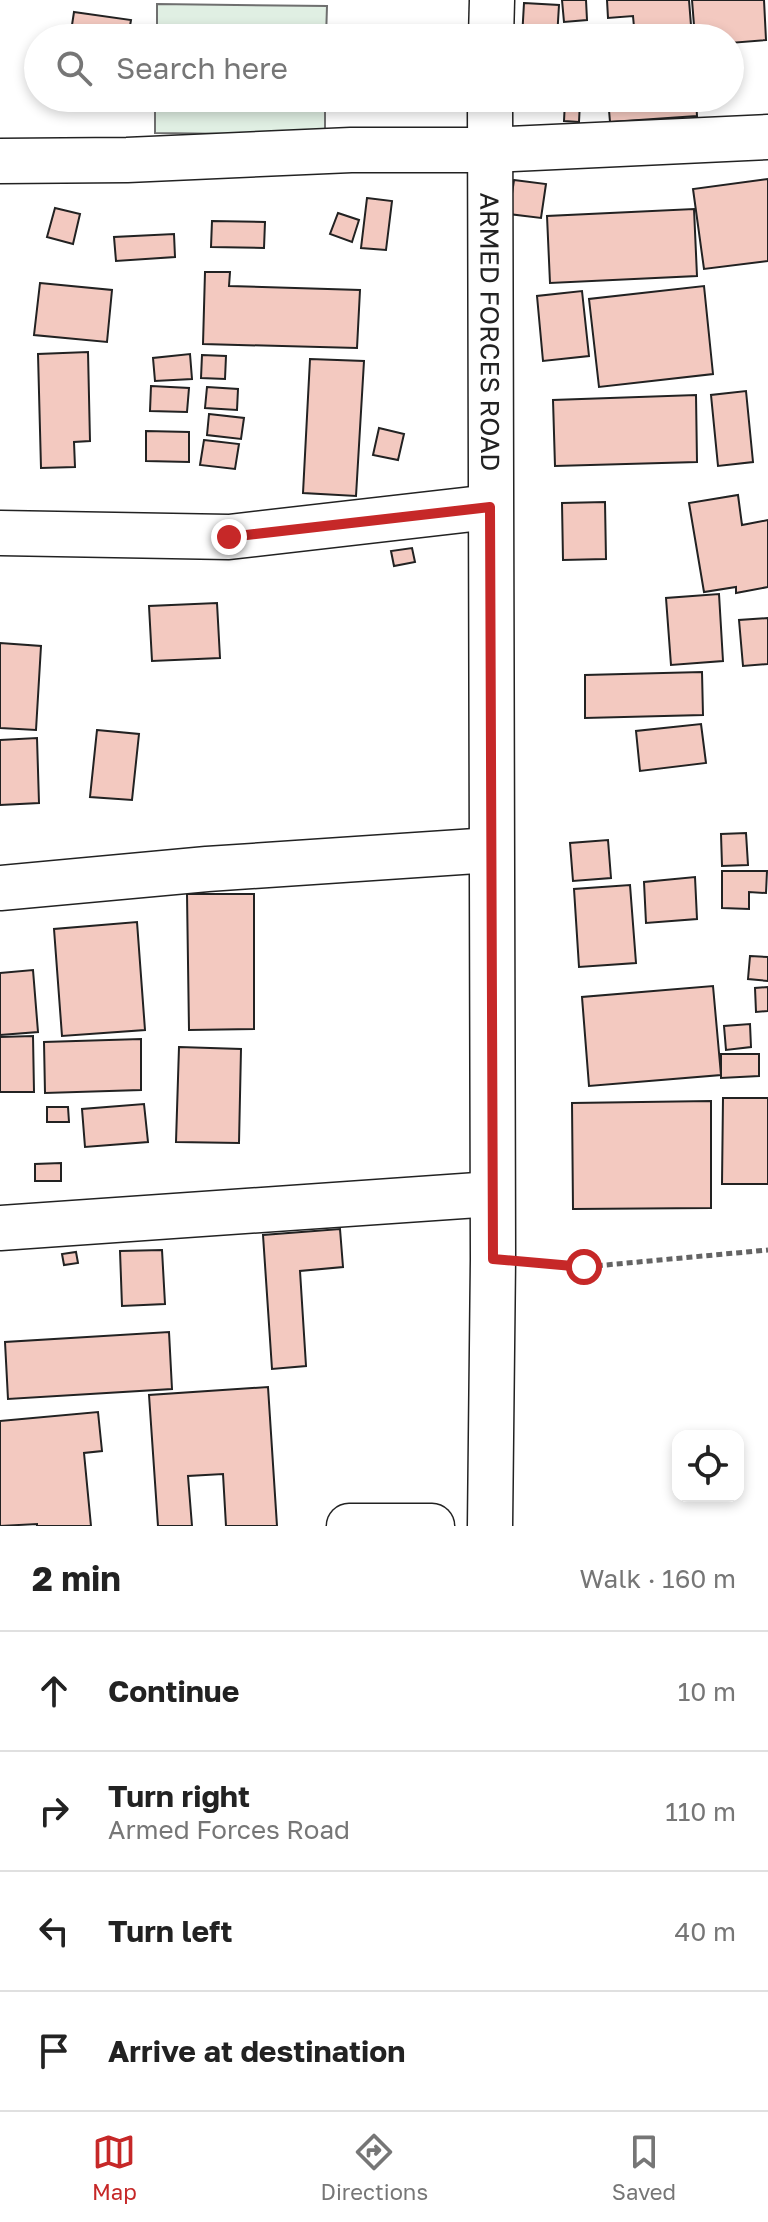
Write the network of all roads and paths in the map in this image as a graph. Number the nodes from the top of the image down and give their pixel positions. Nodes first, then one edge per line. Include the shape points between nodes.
1 (492, 0) edge
2 (491, 24) edge
3 (490, 112) edge
4 (768, 137) edge
5 (489, 150) junction
6 (0, 161) edge
7 (490, 507) junction
8 (0, 533) edge
9 (491, 850) junction
10 (0, 888) edge
11 (492, 1194) junction
12 (0, 1228) edge
13 (768, 1250) edge
14 (493, 1259) junction
15 (349, 1526) edge
16 (432, 1526) edge
17 (490, 1526) edge

1 - 2 street
3 - 5 street, ARMED FORCES ROAD
4 - 5 street
5 - 6 street
5 - 7 street, ARMED FORCES ROAD
7 - 8 street via 229,537
7 - 9 street, ARMED FORCES ROAD
9 - 10 street
9 - 11 street, ARMED FORCES ROAD
11 - 12 street
11 - 14 street, ARMED FORCES ROAD
13 - 14 path via 584,1267
14 - 17 street, ARMED FORCES ROAD
15 - 16 street

